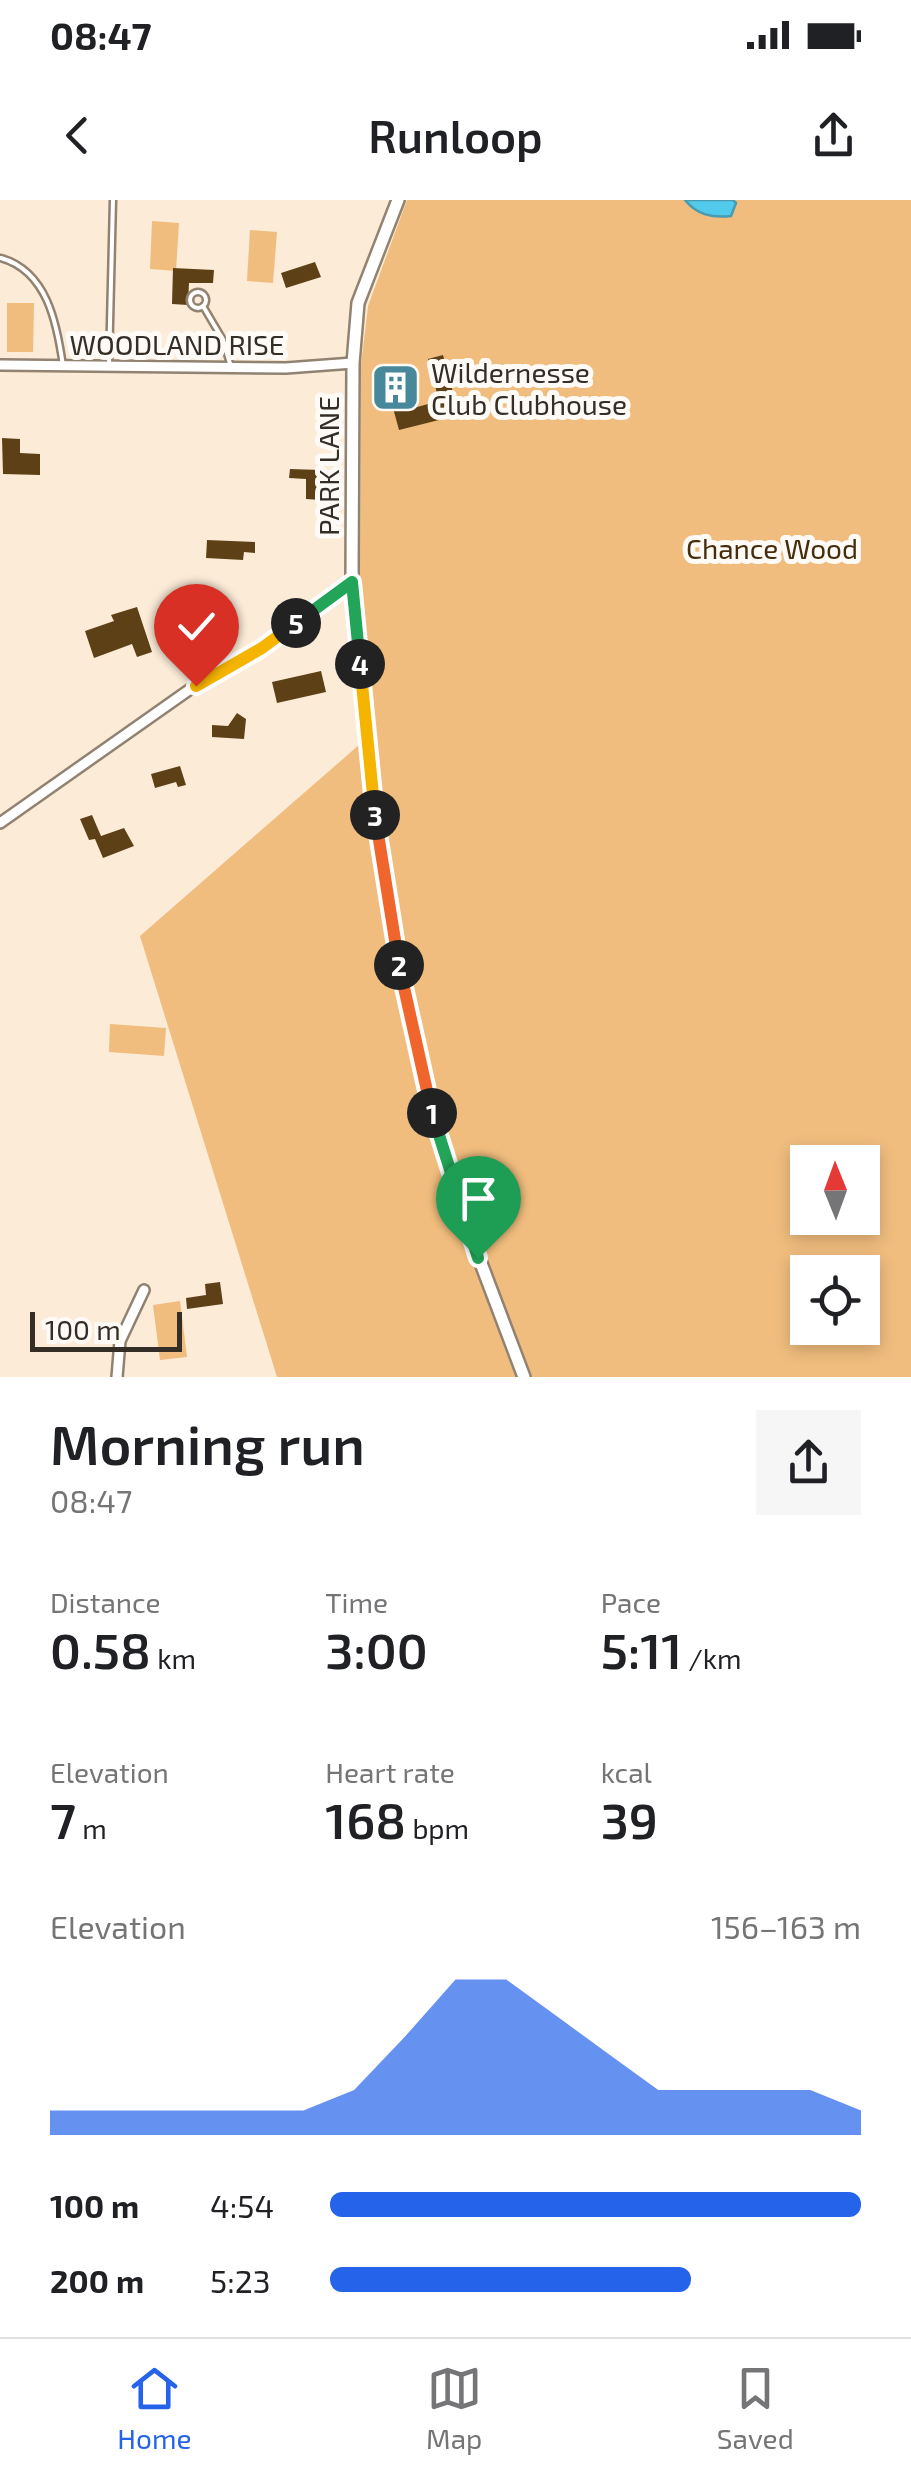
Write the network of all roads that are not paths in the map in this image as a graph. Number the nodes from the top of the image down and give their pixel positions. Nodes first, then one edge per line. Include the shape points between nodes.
1 (113, 200) edge
2 (398, 200) edge
3 (1, 258) edge
4 (204, 306) dead end
5 (109, 364) junction
6 (353, 364) junction
7 (0, 365) edge
8 (63, 366) junction
9 (231, 367) junction
10 (352, 582) junction
11 (1, 821) edge
12 (144, 1290) dead end
13 (117, 1377) edge
14 (524, 1377) edge

1 - 5 lane
2 - 6 street, PARK LANE via 358,304
3 - 8 lane via 21,265 42,292 57,324
4 - 9 lane
5 - 8 street, WOODLAND RISE
5 - 9 street, WOODLAND RISE
6 - 9 street, WOODLAND RISE
6 - 10 street, PARK LANE
7 - 8 street, WOODLAND RISE
10 - 11 street
10 - 14 street, PARK LANE via 371,787 425,1086 478,1258
12 - 13 street via 120,1341

